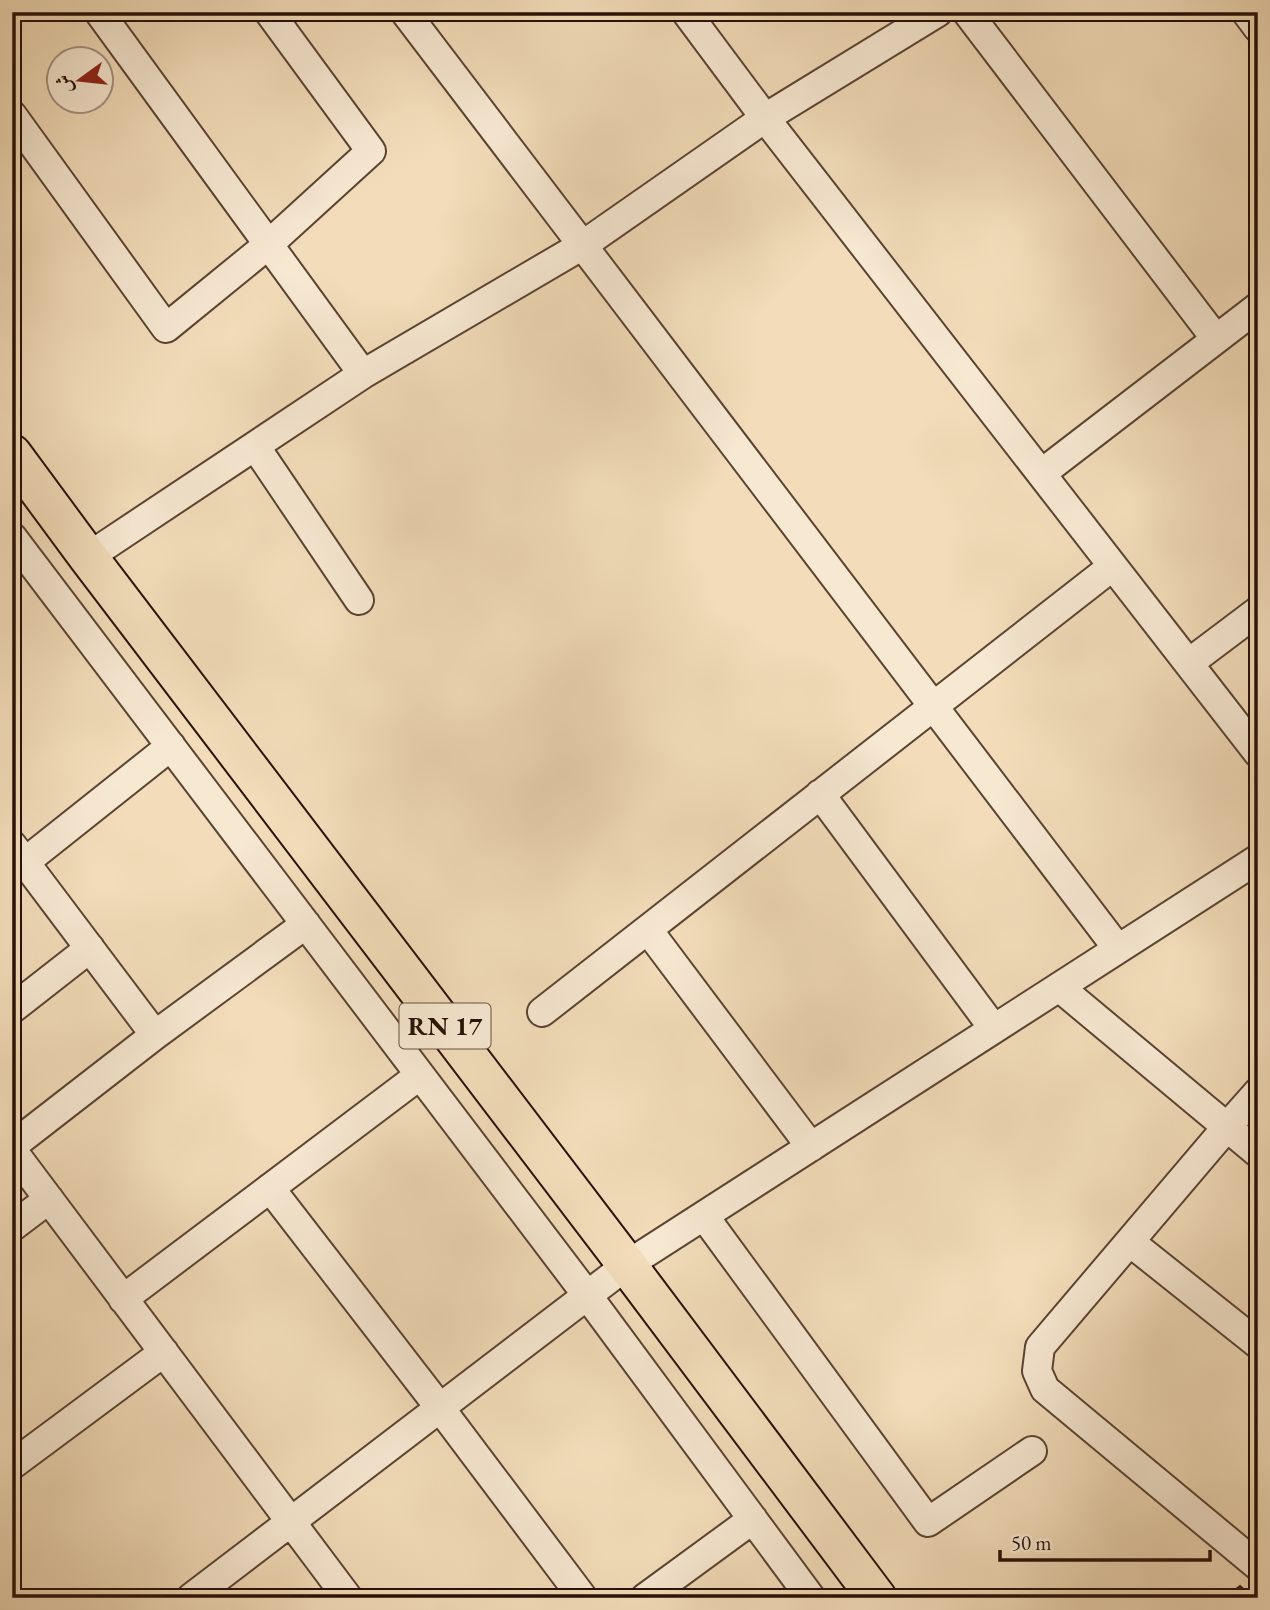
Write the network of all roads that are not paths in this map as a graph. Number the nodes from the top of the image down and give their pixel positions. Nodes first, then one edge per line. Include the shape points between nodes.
1 (99, 12) edge
2 (269, 12) edge
3 (405, 12) edge
4 (686, 12) edge
5 (938, 12) edge
6 (967, 12) edge
7 (1246, 12) edge
8 (1258, 28) edge
9 (12, 115) edge
10 (765, 118) junction
11 (269, 244) junction
12 (583, 245) junction
13 (1258, 307) edge
14 (1216, 339) junction
15 (363, 374) junction
16 (255, 446) junction
17 (12, 454) edge
18 (1042, 473) junction
19 (13, 540) edge
20 (88, 557) junction
21 (1113, 566) junction
22 (359, 600) dead end
23 (1258, 611) edge
24 (1189, 663) junction
25 (933, 706) junction
26 (171, 746) junction
27 (1258, 753) edge
28 (820, 794) junction
29 (19, 853) edge
30 (1258, 859) edge
31 (306, 924) junction
32 (648, 930) junction
33 (90, 948) junction
34 (1118, 949) junction
35 (1059, 987) junction
36 (12, 1009) edge
37 (542, 1012) dead end
38 (994, 1029) junction
39 (155, 1035) junction
40 (420, 1075) junction
41 (1258, 1092) edge
42 (1227, 1126) junction
43 (811, 1147) junction
44 (12, 1148) edge
45 (1258, 1153) edge
46 (270, 1188) junction
47 (49, 1199) junction
48 (704, 1216) junction
49 (12, 1227) edge
50 (1130, 1242) junction
51 (627, 1265) junction
52 (587, 1295) junction
53 (124, 1299) junction
54 (1258, 1344) edge
55 (164, 1352) junction
56 (440, 1408) junction
57 (1032, 1451) dead end
58 (12, 1465) edge
59 (752, 1519) junction
60 (291, 1522) junction
61 (1258, 1566) edge
62 (191, 1598) edge
63 (348, 1598) edge
64 (583, 1598) edge
65 (645, 1598) edge
66 (811, 1598) edge
67 (877, 1598) edge

1 - 11 street
2 - 11 street via 371,151
3 - 12 street
4 - 10 street
5 - 10 street
6 - 14 street
7 - 8 street
9 - 11 street via 166,328
10 - 12 street
10 - 18 street
11 - 15 street
12 - 15 street
12 - 25 street
13 - 14 street
14 - 18 street
15 - 16 street
16 - 20 street
16 - 22 street
17 - 20 main road, RN 17
18 - 21 street
19 - 26 street
20 - 51 main road, RN 17
21 - 24 street
21 - 25 street
23 - 24 street
24 - 27 street
25 - 28 street
25 - 34 street
26 - 29 street
26 - 31 street
28 - 32 street
28 - 38 street
29 - 33 street
30 - 34 street
31 - 39 street
31 - 40 street
32 - 37 street
32 - 43 street
33 - 36 street
33 - 39 street
34 - 35 street
35 - 38 street
35 - 42 street
38 - 43 street
39 - 44 street
40 - 46 street
40 - 52 street
41 - 42 street
42 - 45 street
42 - 50 street
43 - 48 street
44 - 47 street
46 - 53 street
46 - 56 street
47 - 49 street
47 - 53 street
48 - 51 street
48 - 57 street via 928,1522
50 - 54 street
50 - 61 street via 1040,1347 1037,1371 1045,1389
51 - 52 street
51 - 67 main road, RN 17
52 - 56 street
52 - 59 street
53 - 55 street
55 - 58 street
55 - 60 street
56 - 60 street
56 - 64 street
59 - 65 street
59 - 66 street
60 - 62 street
60 - 63 street

